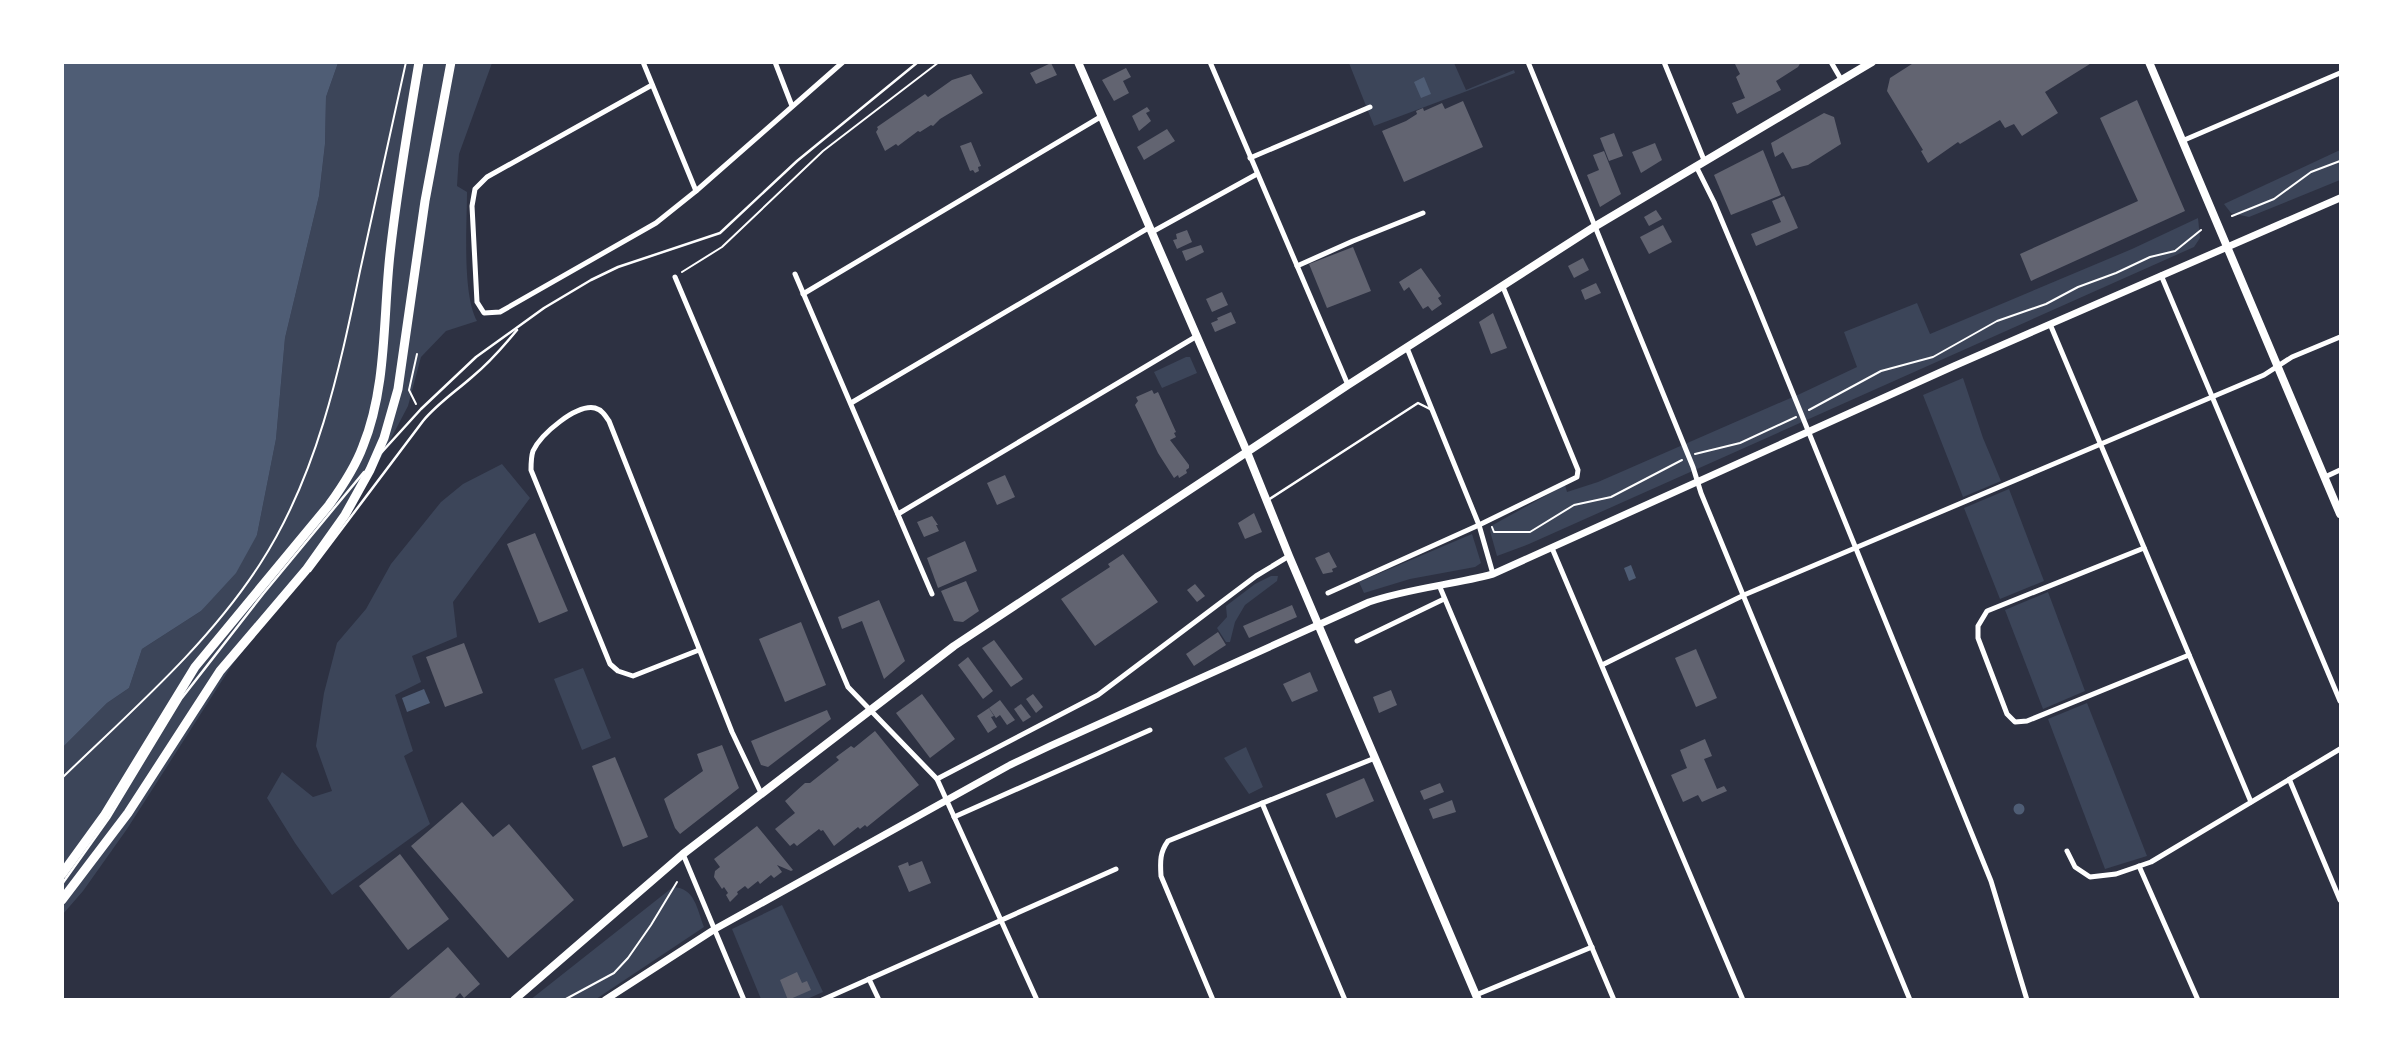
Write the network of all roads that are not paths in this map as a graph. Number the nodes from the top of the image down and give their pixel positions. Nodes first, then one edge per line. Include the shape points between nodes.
1 (419, 62) edge
2 (451, 62) edge
3 (643, 62) edge
4 (775, 62) edge
5 (843, 62) edge
6 (918, 62) edge
7 (1078, 62) edge
8 (1210, 62) edge
9 (1528, 62) edge
10 (1664, 62) edge
11 (1832, 62) edge
12 (1872, 62) edge
13 (2149, 62) edge
14 (2340, 73) edge
15 (1842, 81) junction
16 (652, 85) junction
17 (792, 106) junction
18 (1370, 107) dead end
19 (1102, 116) junction
20 (2182, 141) junction
21 (1250, 158) junction
22 (1704, 160) junction
23 (1696, 166) junction
24 (1257, 174) junction
25 (696, 191) junction
26 (2340, 198) edge
27 (1424, 213) dead end
28 (1594, 228) junction
29 (1151, 230) junction
30 (2227, 247) junction
31 (1297, 266) junction
32 (795, 274) dead end
33 (2162, 275) junction
34 (675, 278) road end
35 (1503, 287) junction
36 (803, 294) junction
37 (2050, 324) junction
38 (519, 328) junction
39 (1197, 336) junction
40 (2340, 337) edge
41 (1407, 348) junction
42 (2278, 366) junction
43 (1348, 385) junction
44 (2212, 397) junction
45 (851, 403) junction
46 (1433, 411) junction
47 (1808, 432) junction
48 (2100, 444) junction
49 (1248, 452) junction
50 (374, 460) junction
51 (2340, 470) edge
52 (2325, 477) junction
53 (1697, 480) junction
54 (1266, 500) junction
55 (898, 514) junction
56 (2340, 514) edge
57 (1480, 525) junction
58 (1552, 548) junction
59 (1854, 548) junction
60 (2144, 548) junction
61 (1289, 556) junction
62 (1493, 574) junction
63 (1439, 585) junction
64 (1328, 593) dead end
65 (284, 594) junction
66 (932, 594) dead end
67 (1744, 595) junction
68 (1444, 600) junction
69 (1318, 625) junction
70 (1357, 641) dead end
71 (699, 650) junction
72 (2189, 655) junction
73 (1602, 665) junction
74 (2340, 701) edge
75 (871, 709) junction
76 (1150, 730) dead end
77 (2340, 749) edge
78 (1375, 758) junction
79 (936, 779) junction
80 (2290, 781) junction
81 (761, 793) junction
82 (948, 801) junction
83 (2251, 802) junction
84 (1262, 803) junction
85 (954, 816) junction
86 (2067, 851) dead end
87 (683, 854) junction
88 (2139, 866) junction
89 (1116, 869) dead end
90 (62, 874) edge
91 (62, 884) edge
92 (62, 900) edge
93 (2340, 900) edge
94 (1001, 920) junction
95 (715, 929) junction
96 (1592, 948) junction
97 (869, 979) junction
98 (615, 992) junction
99 (1477, 998) edge
100 (514, 1000) edge
101 (605, 1000) edge
102 (618, 1000) edge
103 (744, 1000) edge
104 (822, 1000) edge
105 (879, 1000) edge
106 (1037, 1000) edge
107 (1213, 1000) edge
108 (1345, 1000) edge
109 (1614, 1000) edge
110 (1743, 1000) edge
111 (1910, 1000) edge
112 (2027, 1000) edge
113 (2198, 1000) edge

1 - 90 highway via 393,224 377,391 362,450 329,505 195,667 104,816
2 - 50 highway via 424,201 398,389 391,418
3 - 16 street
4 - 17 street
5 - 17 street
6 - 38 lane via 797,161 716,235 618,267 566,294
7 - 19 main road
8 - 21 street
9 - 28 street
10 - 22 street
11 - 15 street
12 - 15 main road
13 - 20 main road
14 - 20 street
15 - 22 main road
16 - 25 street
16 - 25 street via 487,177 475,189 472,206 477,302 484,313 500,312 644,231
17 - 25 street
18 - 21 street
19 - 29 main road
19 - 36 street
20 - 30 main road
21 - 24 street
22 - 23 main road
23 - 28 main road
23 - 47 street via 1714,202
24 - 29 street
24 - 31 street
26 - 30 street
27 - 31 street
28 - 35 main road
28 - 53 street
29 - 39 main road
29 - 45 street
30 - 33 street
30 - 42 main road
31 - 43 street
32 - 36 street
33 - 37 street
33 - 44 street
34 - 75 street via 848,687
35 - 41 main road
35 - 57 street via 1578,470 1577,477
36 - 45 street
37 - 47 street
37 - 48 street
38 - 50 lane via 463,368
38 - 65 lane via 503,348 427,416 317,563
39 - 49 main road
39 - 55 street
40 - 42 street
41 - 43 main road
41 - 46 street
42 - 44 street
42 - 52 main road
43 - 49 main road
44 - 48 street
44 - 74 street
45 - 55 street
46 - 54 lane via 1418,403
46 - 57 street
47 - 53 street
47 - 59 street
48 - 59 street
48 - 60 street
49 - 54 main road
49 - 75 main road via 970,635
50 - 65 highway via 329,538
50 - 91 lane via 181,699 109,818
51 - 52 street
52 - 56 main road
53 - 58 street
53 - 67 street
54 - 61 main road
55 - 66 street
57 - 62 street
57 - 64 street
58 - 62 street
58 - 73 street
59 - 67 street
59 - 112 street via 1991,881
60 - 72 street
60 - 72 street via 1987,611 1978,626 1978,638 2007,714 2015,722 2027,721
61 - 69 main road
61 - 79 street via 1256,576 1098,695
62 - 63 street
63 - 68 street
63 - 69 street via 1396,592
65 - 92 highway via 220,671 128,813
67 - 73 street
67 - 111 street
68 - 70 street
68 - 96 street
69 - 78 main road
69 - 82 street via 1032,754
71 - 71 street via 604,412 597,408 581,410 562,420 535,447 531,466 533,478 610,664 618,671 633,676
71 - 81 street
72 - 83 street
73 - 110 street
75 - 79 street
75 - 81 main road
76 - 85 street
77 - 80 street
78 - 84 street
78 - 99 main road
79 - 82 street
80 - 83 street
80 - 93 street
81 - 87 main road
82 - 85 street
82 - 95 street
83 - 88 street
84 - 107 street via 1168,840 1160,856 1161,876
84 - 108 street
85 - 94 street
86 - 88 street via 2075,867 2090,877 2116,874
87 - 95 street
87 - 100 main road
88 - 113 street
89 - 94 street
94 - 97 street
94 - 106 street
95 - 98 street
95 - 103 street
96 - 99 street
96 - 109 street
97 - 104 street
97 - 105 street
98 - 101 street
98 - 102 street

